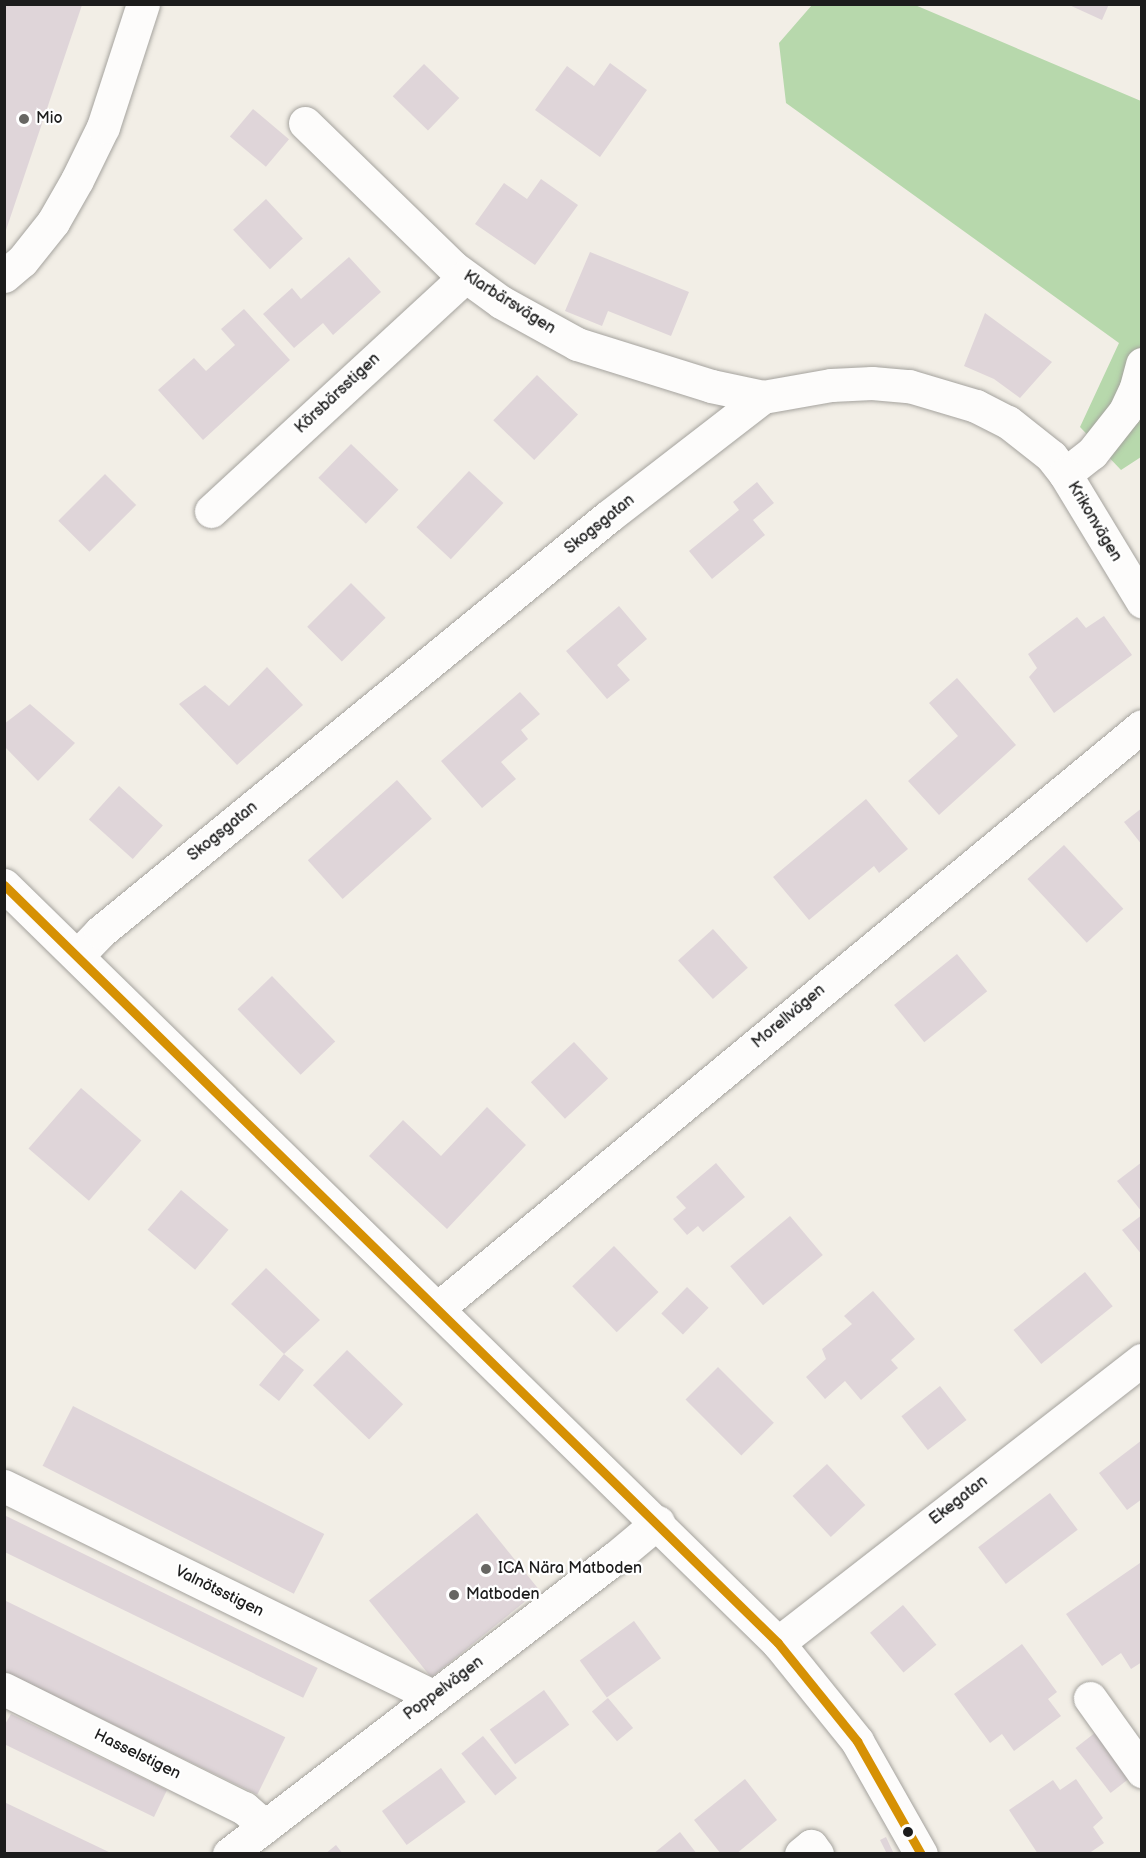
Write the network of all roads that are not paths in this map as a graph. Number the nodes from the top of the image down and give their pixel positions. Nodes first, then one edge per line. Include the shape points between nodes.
1 (143, 4) edge
2 (305, 123) dead end
3 (4, 276) edge
4 (465, 277) junction
5 (1142, 364) edge
6 (763, 397) junction
7 (1065, 474) junction
8 (211, 511) dead end
9 (1142, 601) edge
10 (1142, 726) edge
11 (4, 885) edge
12 (78, 955) junction
13 (438, 1308) junction
14 (1142, 1360) edge
15 (4, 1486) edge
16 (658, 1522) junction
17 (778, 1643) junction
18 (4, 1689) edge
19 (434, 1697) junction
20 (1090, 1698) dead end
21 (1142, 1772) edge
22 (265, 1826) junction
23 (229, 1854) edge
24 (921, 1854) edge

1 - 3 street via 103,127 77,180 53,222 22,261
2 - 4 street, Klarbärsvägen
4 - 6 street, Klarbärsvägen via 501,302 578,344 711,386
4 - 8 street, Körsbärsstigen
5 - 7 street via 1125,411 1092,453
6 - 7 street, Skogsgatan via 872,383 943,394 1008,423 1051,456
6 - 12 street, Skogsgatan via 609,516 100,932
7 - 9 street, Krikonvägen
10 - 13 street, Morellvägen
11 - 12 street
12 - 13 street
13 - 16 street
14 - 17 street, Ekegatan
15 - 19 street, Valnötsstigen
16 - 17 street
16 - 19 street, Poppelvägen
17 - 24 street via 857,1741
18 - 22 street, Hasselstigen via 244,1808
19 - 22 street, Poppelvägen
20 - 21 street
22 - 23 street, Poppelvägen

